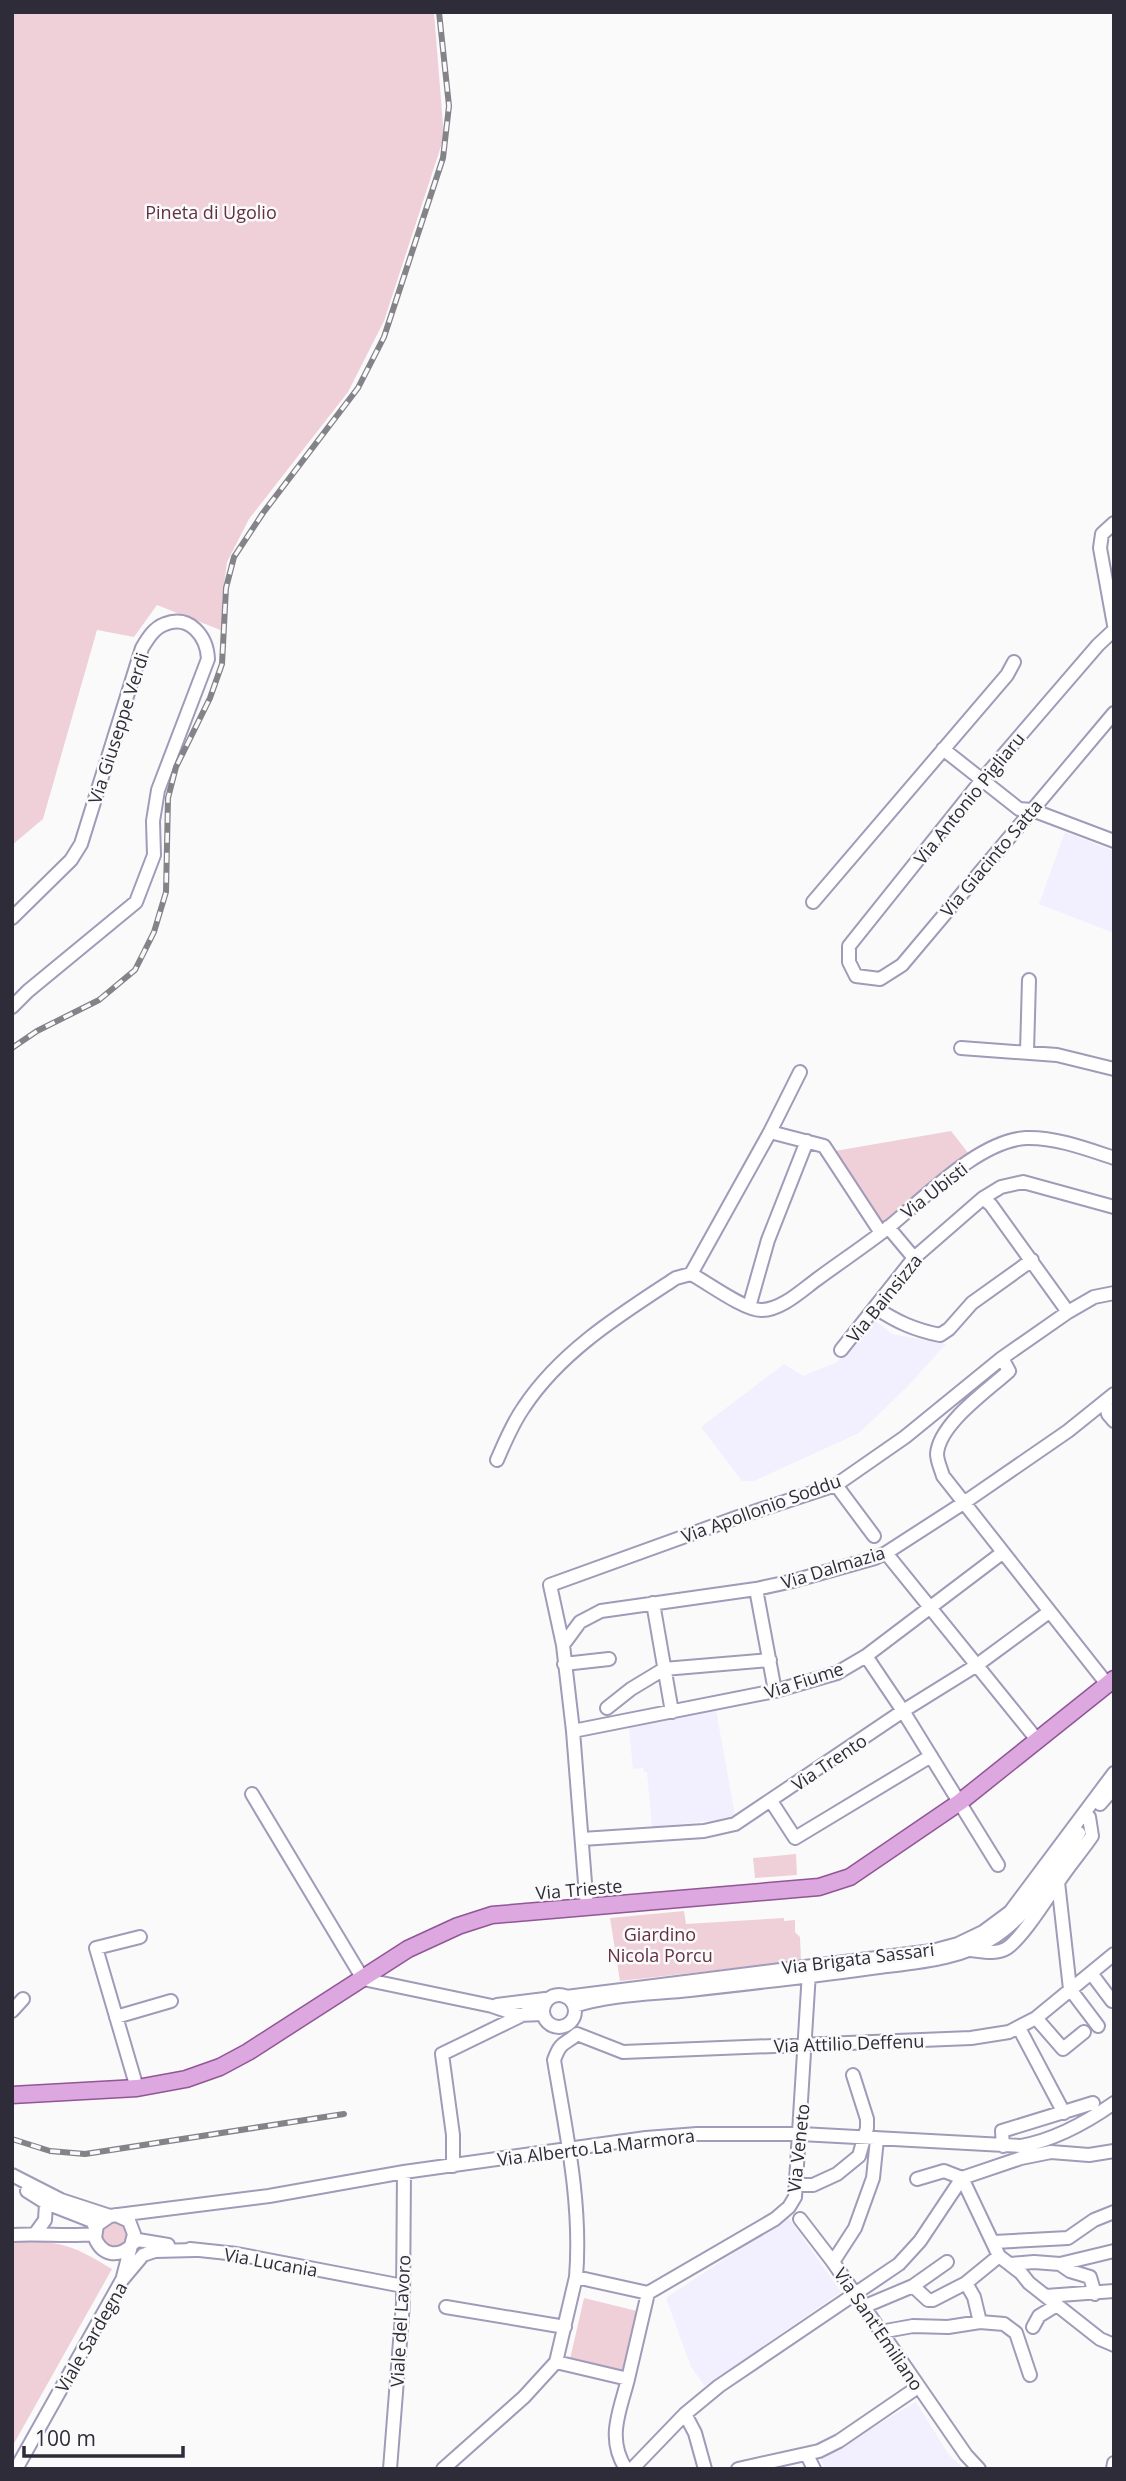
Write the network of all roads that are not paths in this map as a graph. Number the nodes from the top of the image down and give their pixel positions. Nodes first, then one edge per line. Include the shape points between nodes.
1 (1114, 523) edge
2 (1110, 576) edge
3 (1114, 628) edge
4 (1014, 662) dead end
5 (1114, 713) edge
6 (943, 749) junction
7 (981, 780) junction
8 (1032, 810) junction
9 (1114, 841) edge
10 (813, 902) dead end
11 (12, 918) edge
12 (856, 976) joint
13 (1029, 980) dead end
14 (12, 1007) edge
15 (961, 1048) dead end
16 (1027, 1052) junction
17 (1114, 1069) edge
18 (800, 1072) dead end
19 (770, 1132) junction
20 (807, 1141) junction
21 (1114, 1158) edge
22 (983, 1198) junction
23 (1114, 1207) edge
24 (885, 1230) junction
25 (914, 1258) junction
26 (1032, 1261) junction
27 (691, 1274) junction
28 (1114, 1293) edge
29 (749, 1307) junction
30 (876, 1308) junction
31 (1068, 1312) junction
32 (841, 1350) dead end
33 (1002, 1358) junction
34 (1111, 1400) edge
35 (1114, 1421) edge
36 (497, 1460) dead end
37 (836, 1485) junction
38 (965, 1502) junction
39 (874, 1536) dead end
40 (886, 1553) junction
41 (1002, 1553) junction
42 (756, 1589) junction
43 (653, 1602) junction
44 (929, 1608) junction
45 (1049, 1612) junction
46 (563, 1645) junction
47 (866, 1656) junction
48 (609, 1658) dead end
49 (770, 1660) junction
50 (564, 1664) junction
51 (977, 1665) junction
52 (664, 1669) junction
53 (1110, 1681) edge
54 (775, 1691) junction
55 (607, 1708) dead end
56 (903, 1711) junction
57 (672, 1712) junction
58 (573, 1731) junction
59 (1038, 1741) junction
60 (931, 1756) junction
61 (1114, 1773) edge
62 (1114, 1788) edge
63 (252, 1794) dead end
64 (771, 1801) junction
65 (960, 1802) junction
66 (1090, 1817) junction
67 (582, 1839) junction
68 (998, 1865) dead end
69 (1058, 1882) junction
70 (587, 1908) junction
71 (141, 1937) dead end
72 (969, 1950) junction
73 (1114, 1954) edge
74 (809, 1971) junction
75 (1091, 1973) junction
76 (363, 1979) junction
77 (1070, 1989) junction
78 (23, 1999) dead end
79 (170, 2001) dead end
80 (1112, 2001) edge
81 (545, 2005) junction
82 (492, 2006) junction
83 (571, 2007) junction
84 (12, 2011) edge
85 (518, 2015) junction
86 (116, 2017) junction
87 (1036, 2018) junction
88 (552, 2025) junction
89 (1098, 2026) dead end
90 (1019, 2028) junction
91 (1084, 2032) dead end
92 (577, 2034) junction
93 (805, 2045) junction
94 (554, 2060) junction
95 (853, 2075) dead end
96 (136, 2088) junction
97 (16, 2098) edge
98 (1093, 2102) dead end
99 (1114, 2103) edge
100 (1064, 2113) junction
101 (801, 2134) junction
102 (871, 2138) junction
103 (1003, 2146) junction
104 (1048, 2146) junction
105 (569, 2148) junction
106 (1114, 2151) edge
107 (453, 2166) junction
108 (404, 2172) junction
109 (12, 2176) edge
110 (962, 2178) junction
111 (917, 2179) dead end
112 (796, 2185) junction
113 (47, 2198) junction
114 (1114, 2212) edge
115 (113, 2215) junction
116 (800, 2219) dead end
117 (95, 2232) junction
118 (35, 2234) junction
119 (12, 2235) edge
120 (994, 2242) junction
121 (134, 2243) junction
122 (195, 2250) junction
123 (1114, 2251) edge
124 (999, 2256) junction
125 (833, 2262) junction
126 (947, 2262) dead end
127 (1011, 2264) junction
128 (1060, 2264) junction
129 (576, 2277) junction
130 (122, 2280) junction
131 (965, 2283) junction
132 (403, 2286) junction
133 (913, 2286) junction
134 (1114, 2291) edge
135 (648, 2293) junction
136 (854, 2294) junction
137 (1095, 2294) junction
138 (1046, 2296) junction
139 (1057, 2305) junction
140 (446, 2307) dead end
141 (863, 2307) junction
142 (980, 2322) junction
143 (565, 2327) junction
144 (1033, 2327) dead end
145 (880, 2332) junction
146 (1114, 2345) edge
147 (556, 2362) junction
148 (1030, 2375) dead end
149 (628, 2379) junction
150 (918, 2387) junction
151 (685, 2414) junction
152 (807, 2455) junction
153 (1114, 2463) edge
154 (16, 2469) edge
155 (390, 2469) edge
156 (443, 2469) edge
157 (626, 2469) edge
158 (632, 2469) edge
159 (705, 2469) edge
160 (738, 2469) edge
161 (814, 2469) edge
162 (979, 2469) edge
163 (1113, 2469) edge

1 - 2 street via 1102,534 1100,548
2 - 3 street
3 - 7 street, Via Antonio Pigliaru
4 - 6 street
5 - 8 street, Via Giacinto Satta
6 - 7 street
6 - 10 street
7 - 8 street via 1019,809
7 - 12 street, Via Antonio Pigliaru via 849,946 851,970
8 - 9 street
8 - 12 street, Via Giacinto Satta via 902,964 880,979
11 - 14 street, Via Giuseppe Verdi via 71,860 81,844 147,640 166,623 191,625 207,645 208,659 158,790 154,855 136,902
13 - 16 street
15 - 16 street
16 - 17 street
18 - 19 street
19 - 20 street
19 - 27 street
20 - 24 street via 824,1146
20 - 29 street via 768,1240
21 - 24 street, Via Ubisti via 1050,1140 1025,1138 1005,1143 951,1174
22 - 23 street, Via Bainsizza via 1023,1182
22 - 25 street, Via Bainsizza
22 - 26 street
24 - 25 street
24 - 29 street, Via Ubisti via 776,1307
25 - 30 street, Via Bainsizza
26 - 30 street via 972,1303 940,1335 896,1322
26 - 31 street
27 - 29 street
27 - 36 street via 676,1278 623,1312 549,1376 511,1428
28 - 31 street, Via Apollonio Soddu via 1094,1297
30 - 32 street, Via Bainsizza
31 - 33 street, Via Apollonio Soddu
33 - 37 street, Via Apollonio Soddu via 905,1437
33 - 38 street via 1009,1371 942,1435 937,1456 943,1476
34 - 35 street via 1108,1415
34 - 38 street, Via Dalmazia
37 - 39 street
37 - 46 street, Via Apollonio Soddu via 550,1586
38 - 40 street, Via Dalmazia
38 - 41 street
40 - 42 street, Via Dalmazia
40 - 44 street
41 - 44 street, Via Fiume
41 - 45 street
42 - 43 street, Via Dalmazia
42 - 49 street
43 - 46 street, Via Dalmazia via 601,1611 580,1622
43 - 52 street
44 - 47 street, Via Fiume
44 - 51 street
45 - 51 street, Via Trento
45 - 53 street
46 - 50 street
47 - 54 street, Via Fiume via 836,1674
47 - 56 street
48 - 50 street
49 - 52 street
49 - 54 street
50 - 58 street
51 - 56 street, Via Trento
51 - 59 street
52 - 55 street
52 - 57 street
53 - 59 main road, Via Trieste
54 - 57 street, Via Fiume
56 - 60 street
56 - 64 street, Via Trento
57 - 58 street, Via Fiume
58 - 67 street
59 - 65 main road, Via Trieste
60 - 64 street via 795,1838
60 - 65 street
61 - 74 street, Via Brigata Sassari via 1020,1900 983,1932 932,1951
62 - 66 street, Via Brigata Sassari
63 - 76 street
64 - 67 street, Via Trento via 735,1824 718,1829
65 - 68 street
65 - 70 main road, Via Trieste via 834,1884
66 - 69 street, Via Brigata Sassari via 1092,1836
66 - 72 street, Via Brigata Sassari via 1030,1904 995,1937
67 - 70 street
69 - 72 street, Via Brigata Sassari via 1045,1905 1006,1949
69 - 77 street
70 - 76 main road, Via Trieste via 492,1915 408,1949
71 - 86 street via 96,1948
72 - 74 street, Via Brigata Sassari via 935,1960
73 - 75 street, Via Attilio Deffenu
74 - 83 street, Via Brigata Sassari
74 - 93 street, Via Veneto
75 - 77 street, Via Attilio Deffenu
75 - 80 street
76 - 82 street
76 - 96 main road, Via Trieste via 220,2067
77 - 87 street, Via Attilio Deffenu
77 - 89 street
78 - 84 street
79 - 86 street
81 - 82 street
81 - 83 street via 557,1995
81 - 85 street
81 - 88 street
82 - 85 street
83 - 88 street via 566,2025
83 - 92 street
85 - 107 street via 442,2054
86 - 96 street
87 - 90 street, Via Attilio Deffenu
87 - 91 street via 1063,2049
88 - 94 street
90 - 93 street, Via Attilio Deffenu via 971,2038
90 - 100 street
92 - 93 street, Via Attilio Deffenu via 623,2052
92 - 94 street via 564,2041
93 - 101 street, Via Veneto
94 - 105 street
95 - 102 street, Via Sant'Emiliano
96 - 97 main road, Via Trieste
98 - 100 street
99 - 104 street, Via Alberto La Marmora
100 - 103 street via 1002,2131
101 - 102 street, Via Alberto La Marmora
101 - 105 street, Via Alberto La Marmora via 697,2134
101 - 112 street, Via Veneto
102 - 103 street, Via Alberto La Marmora
102 - 112 street via 859,2156 837,2174 813,2185
102 - 125 street, Via Sant'Emiliano via 873,2178 855,2228
103 - 104 street, Via Alberto La Marmora
104 - 106 street via 1088,2155
104 - 110 street
105 - 107 street, Via Alberto La Marmora
105 - 129 street via 579,2245
107 - 108 street, Via Alberto La Marmora
108 - 115 street, Via Alberto La Marmora via 269,2196
108 - 132 street, Viale del Lavoro
109 - 113 street via 24,2189
110 - 111 street via 944,2171
110 - 120 street
110 - 136 street via 911,2253
112 - 135 street, Via Veneto via 789,2207 775,2219
113 - 115 street
113 - 117 street via 92,2221
113 - 118 street via 45,2220
114 - 120 street via 1068,2238
115 - 117 street via 100,2222
115 - 121 street via 132,2225
116 - 125 street
117 - 118 street
117 - 121 street via 99,2246 108,2253 121,2253
118 - 119 street
120 - 124 street
121 - 122 street, Via Lucania
121 - 130 street
122 - 130 street, Viale Sardegna via 142,2255
122 - 132 street, Via Lucania
123 - 128 street
124 - 127 street
124 - 131 street
125 - 136 street, Via Sant'Emiliano
126 - 133 street
127 - 128 street
127 - 138 street
128 - 137 street via 1090,2277
129 - 135 street
129 - 143 street
130 - 154 street, Viale Sardegna
131 - 133 street via 933,2300
131 - 142 street
132 - 155 street, Viale del Lavoro
133 - 141 street
134 - 137 street
135 - 149 street
136 - 141 street, Via Sant'Emiliano
136 - 151 street
137 - 138 street
138 - 139 street
139 - 144 street via 1039,2316
139 - 146 street
140 - 143 street
141 - 145 street, Via Sant'Emiliano
142 - 145 street
142 - 148 street via 1012,2328
143 - 147 street
145 - 150 street, Via Sant'Emiliano
147 - 149 street
147 - 156 street
149 - 157 street via 615,2434 618,2456
150 - 152 street via 839,2441
150 - 162 street, Via Sant'Emiliano
151 - 158 street
151 - 159 street
152 - 160 street
152 - 161 street
153 - 163 street

